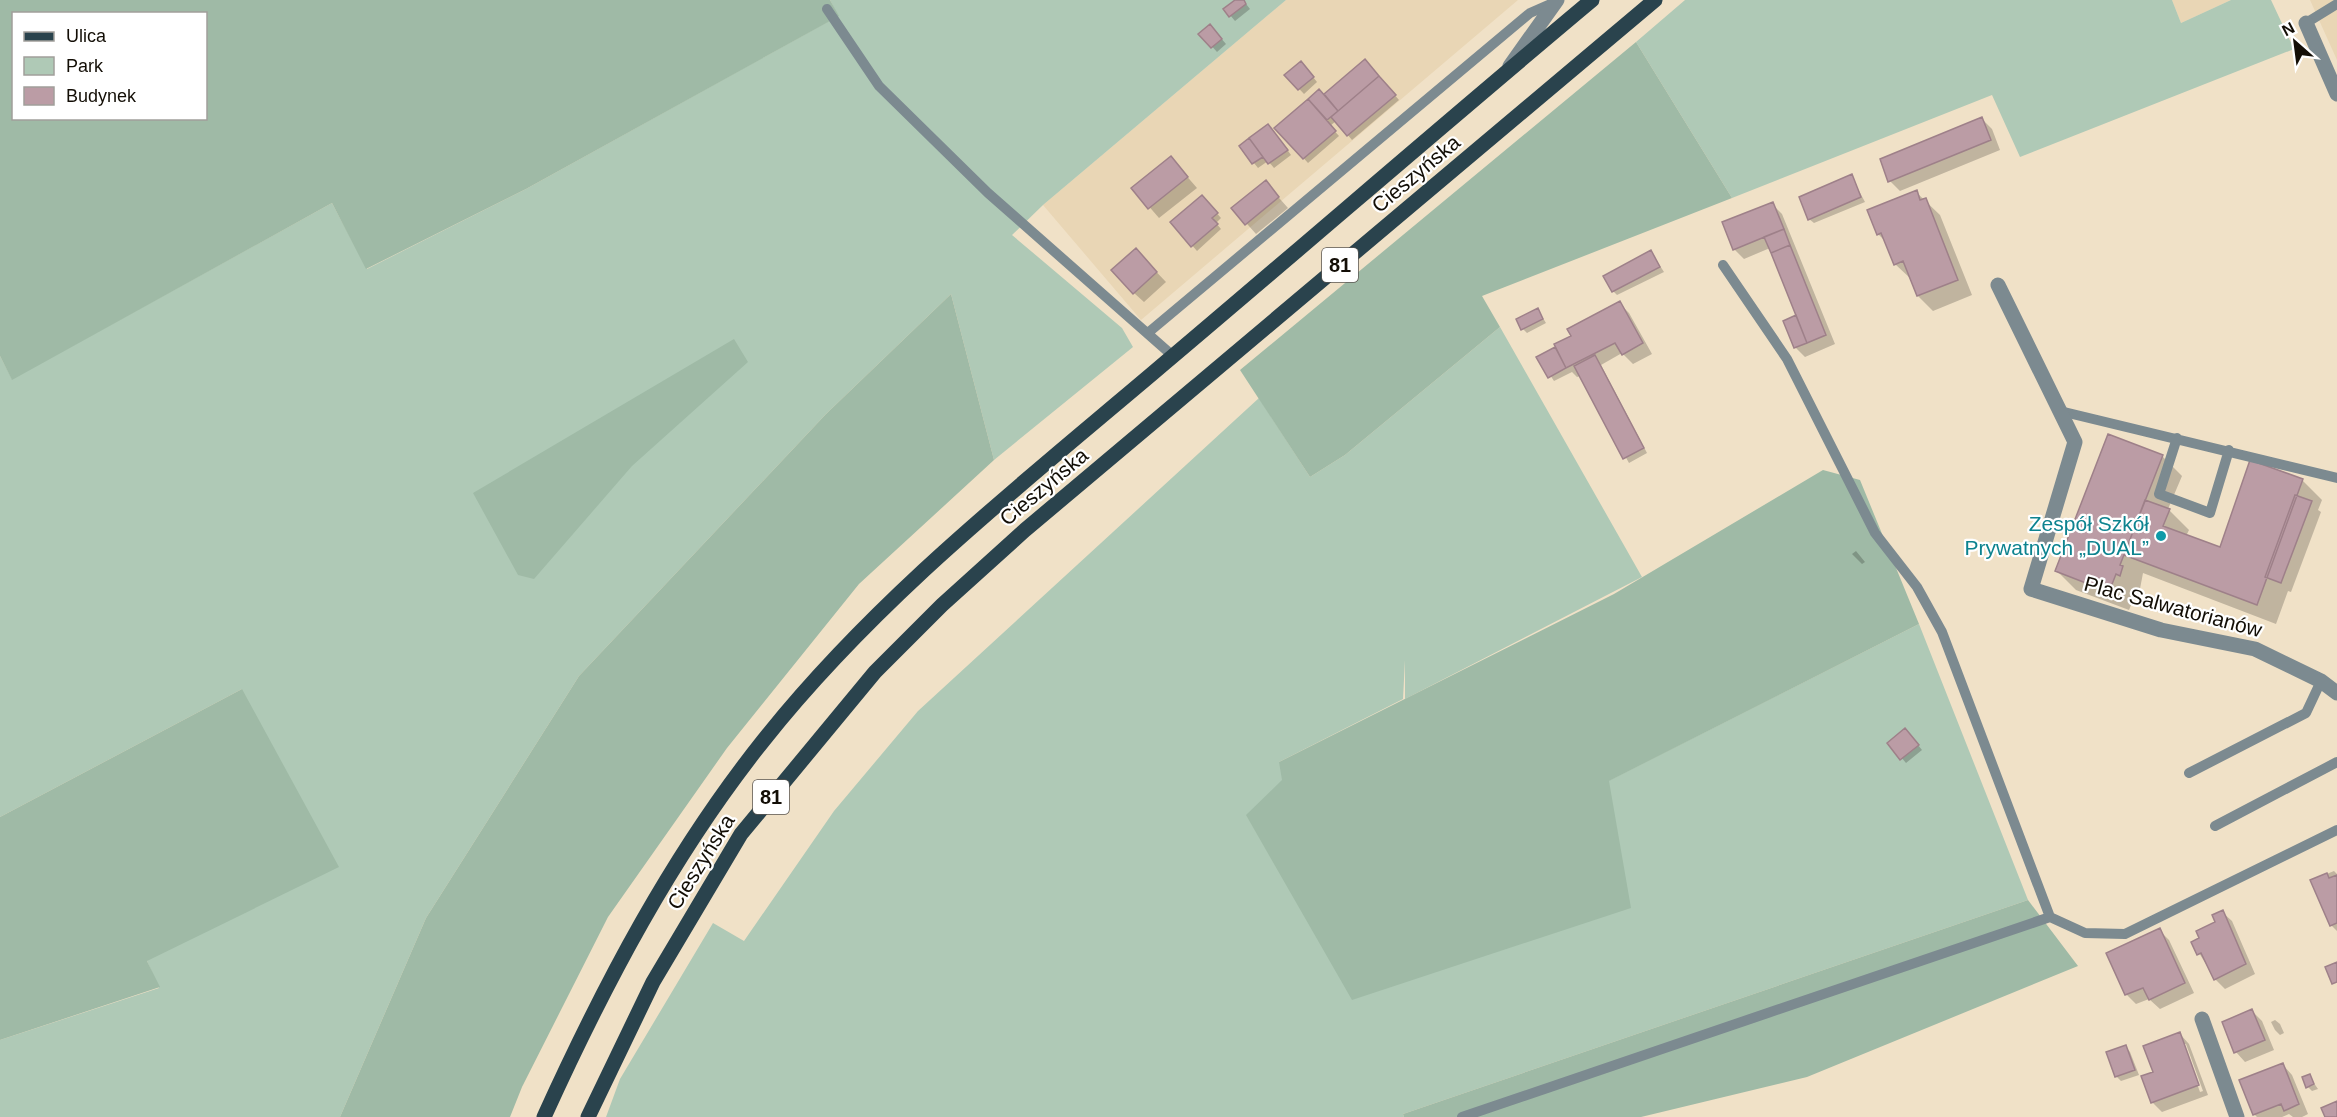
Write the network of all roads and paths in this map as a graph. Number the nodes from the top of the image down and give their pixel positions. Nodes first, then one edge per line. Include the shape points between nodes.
1 (1592, 0) edge
2 (1655, 0) edge
3 (1555, 2) edge
4 (2337, 4) edge
5 (827, 9) dead end
6 (2306, 23) joint
7 (1506, 72) junction
8 (2337, 94) edge
9 (1723, 265) dead end
10 (1998, 285) dead end
11 (1149, 332) junction
12 (1173, 356) junction
13 (2060, 411) junction
14 (2177, 438) junction
15 (2229, 450) junction
16 (2337, 478) edge
17 (2321, 681) junction
18 (2337, 693) edge
19 (2337, 762) edge
20 (2189, 773) dead end
21 (2215, 826) dead end
22 (2337, 830) edge
23 (2050, 917) junction
24 (2202, 1019) dead end
25 (544, 1117) edge
26 (588, 1117) edge
27 (1462, 1117) edge
28 (2237, 1117) edge

1 - 7 main road, Cieszyńska / 81
2 - 26 main road, Cieszyńska / 81 via 1025,530 875,672 741,834 653,982
3 - 7 street
3 - 11 lane via 1530,13
4 - 6 lane
5 - 11 lane via 879,87 988,193
6 - 8 street
7 - 12 main road, Cieszyńska / 81
9 - 23 lane via 1787,358 1875,533 1917,587 1942,632
10 - 13 street, Plac Salwatorianów
11 - 12 lane
12 - 25 main road, Cieszyńska / 81 via 912,582 811,684 762,742 665,881 583,1032
13 - 14 lane
13 - 17 street, Plac Salwatorianów via 2075,442 2031,589 2161,630 2255,649
14 - 15 lane
14 - 15 lane via 2159,494 2210,513
15 - 16 lane
17 - 18 street, Plac Salwatorianów
17 - 20 lane via 2306,713
19 - 21 lane
22 - 23 lane via 2125,934 2085,933
23 - 27 lane
24 - 28 street

